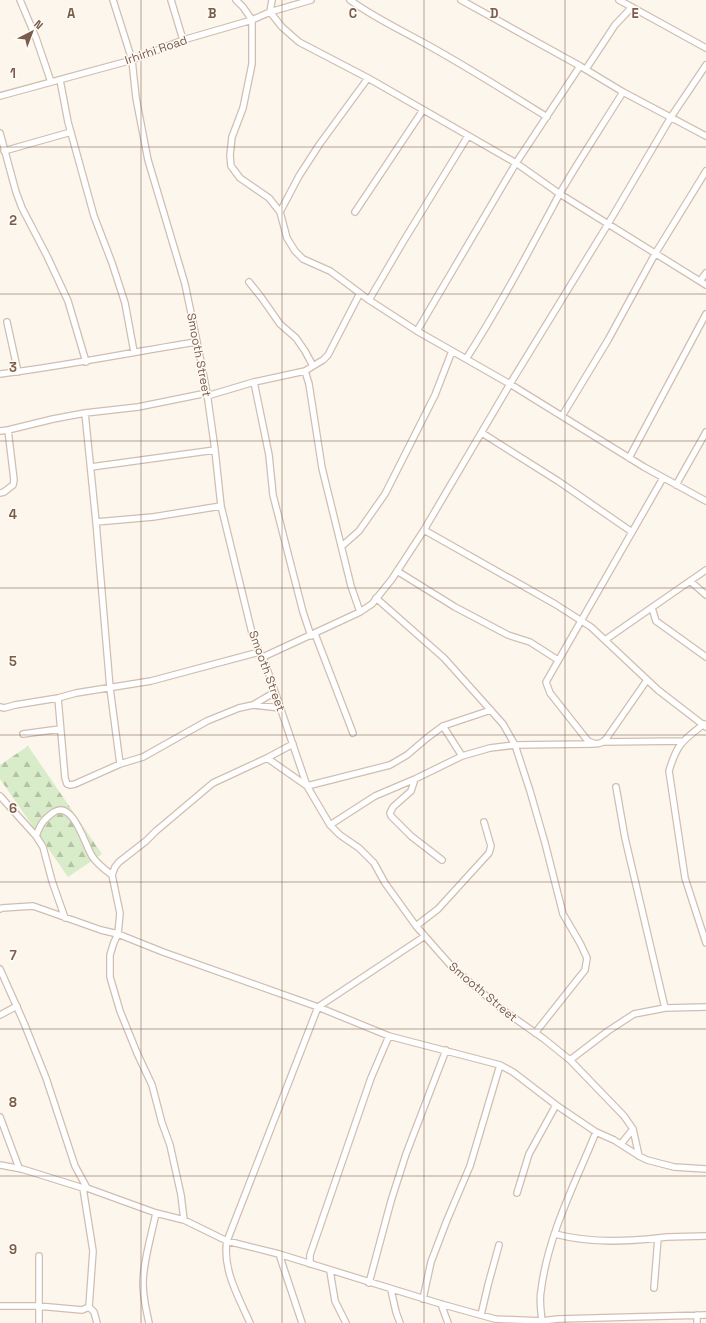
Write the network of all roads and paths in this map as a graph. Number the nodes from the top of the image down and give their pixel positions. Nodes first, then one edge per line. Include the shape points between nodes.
1 (20, 0) edge
2 (113, 0) edge
3 (171, 0) edge
4 (236, 0) edge
5 (272, 0) edge
6 (311, 0) edge
7 (350, 0) edge
8 (461, 0) edge
9 (619, 0) edge
10 (632, 8) junction
11 (270, 12) junction
12 (252, 20) junction
13 (183, 40) junction
14 (706, 48) edge
15 (132, 60) junction
16 (706, 65) edge
17 (583, 68) junction
18 (368, 78) junction
19 (60, 80) junction
20 (51, 82) junction
21 (623, 92) junction
22 (0, 96) edge
23 (423, 110) junction
24 (547, 117) junction
25 (671, 117) junction
26 (71, 132) junction
27 (0, 133) edge
28 (468, 136) junction
29 (706, 136) edge
30 (4, 151) junction
31 (516, 163) junction
32 (706, 171) edge
33 (560, 194) junction
34 (280, 212) junction
35 (355, 212) dead end
36 (608, 224) junction
37 (655, 254) junction
38 (706, 273) edge
39 (700, 281) junction
40 (249, 282) dead end
41 (706, 285) edge
42 (360, 293) junction
43 (369, 300) junction
44 (706, 314) edge
45 (7, 322) dead end
46 (417, 331) junction
47 (197, 342) junction
48 (452, 351) junction
49 (134, 352) junction
50 (466, 359) junction
51 (86, 362) junction
52 (314, 366) junction
53 (305, 371) junction
54 (18, 372) junction
55 (0, 374) edge
56 (254, 382) junction
57 (510, 384) junction
58 (207, 395) junction
59 (85, 413) junction
60 (562, 416) junction
61 (8, 430) junction
62 (0, 431) edge
63 (706, 432) edge
64 (482, 433) junction
65 (215, 450) junction
66 (629, 458) junction
67 (91, 467) junction
68 (663, 478) junction
69 (676, 484) junction
70 (0, 493) edge
71 (706, 501) edge
72 (221, 506) junction
73 (96, 522) junction
74 (424, 530) junction
75 (632, 532) junction
76 (342, 546) junction
77 (706, 570) edge
78 (397, 571) junction
79 (690, 581) junction
80 (706, 595) edge
81 (376, 598) junction
82 (652, 608) junction
83 (360, 612) junction
84 (582, 621) junction
85 (313, 635) junction
86 (605, 640) junction
87 (259, 652) junction
88 (263, 657) junction
89 (706, 657) edge
90 (558, 660) junction
91 (647, 680) junction
92 (110, 688) junction
93 (275, 692) junction
94 (58, 698) junction
95 (253, 705) junction
96 (0, 707) edge
97 (281, 708) junction
98 (491, 710) junction
99 (443, 726) junction
100 (705, 726) edge
101 (60, 729) junction
102 (353, 732) dead end
103 (23, 734) dead end
104 (682, 741) junction
105 (603, 742) junction
106 (293, 744) junction
107 (594, 744) junction
108 (515, 745) junction
109 (462, 756) junction
110 (267, 758) junction
111 (120, 764) junction
112 (415, 779) junction
113 (307, 786) junction
114 (616, 787) dead end
115 (0, 796) edge
116 (484, 822) dead end
117 (330, 825) junction
118 (36, 836) junction
119 (442, 860) dead end
120 (112, 875) junction
121 (0, 909) edge
122 (65, 918) junction
123 (416, 926) junction
124 (118, 934) junction
125 (425, 936) junction
126 (706, 943) edge
127 (0, 969) edge
128 (17, 1006) junction
129 (318, 1007) junction
130 (706, 1007) edge
131 (665, 1008) junction
132 (0, 1015) edge
133 (535, 1033) junction
134 (389, 1036) junction
135 (446, 1050) junction
136 (570, 1060) junction
137 (500, 1065) junction
138 (556, 1105) junction
139 (0, 1117) edge
140 (634, 1129) junction
141 (596, 1132) junction
142 (621, 1144) junction
143 (639, 1156) junction
144 (0, 1165) edge
145 (22, 1169) junction
146 (706, 1169) edge
147 (86, 1188) junction
148 (517, 1193) dead end
149 (156, 1213) junction
150 (184, 1220) junction
151 (555, 1234) junction
152 (706, 1236) edge
153 (658, 1238) junction
154 (227, 1241) junction
155 (499, 1246) dead end
156 (279, 1254) junction
157 (39, 1256) dead end
158 (310, 1264) junction
159 (330, 1271) junction
160 (369, 1283) junction
161 (654, 1288) dead end
162 (390, 1290) junction
163 (423, 1299) junction
164 (441, 1304) junction
165 (0, 1306) edge
166 (38, 1306) junction
167 (89, 1307) junction
168 (482, 1315) junction
169 (697, 1315) junction
170 (706, 1315) edge
171 (628, 1320) edge
172 (495, 1321) edge
173 (542, 1321) junction
174 (558, 1321) edge
175 (39, 1323) edge
176 (97, 1323) edge
177 (149, 1323) edge
178 (250, 1323) edge
179 (302, 1323) edge
180 (346, 1323) edge
181 (400, 1323) edge
182 (448, 1323) edge
183 (697, 1323) edge

1 - 20 street
2 - 15 street, Smooth Street
3 - 13 street
4 - 12 street
5 - 11 street
6 - 11 street, Irhirhi Road
7 - 24 street
8 - 17 street
9 - 10 street
10 - 14 street
10 - 17 street via 615,25
11 - 12 street, Irhirhi Road
11 - 18 street via 282,28 299,42
12 - 13 street, Irhirhi Road
12 - 34 street via 252,64 243,108 232,137 231,166 240,178 269,198
13 - 15 street, Irhirhi Road
15 - 19 street, Irhirhi Road
15 - 47 street, Smooth Street via 136,98 148,160 185,284
16 - 25 street
17 - 21 street
17 - 24 street
18 - 23 street
18 - 34 street via 319,145
19 - 20 street, Irhirhi Road
19 - 26 street
20 - 22 street, Irhirhi Road
21 - 25 street
21 - 33 street
23 - 28 street
23 - 35 street
24 - 31 street
25 - 29 street
25 - 36 street
26 - 30 street
26 - 49 street via 94,216 125,302
27 - 30 street
28 - 31 street
28 - 43 street
30 - 51 street via 22,208 68,301
31 - 33 street
31 - 46 street
32 - 37 street
33 - 36 street
33 - 50 street via 488,325
34 - 42 street via 287,238 295,251 303,259 330,271
36 - 37 street
36 - 57 street
37 - 39 street
37 - 60 street via 608,340
38 - 39 street
39 - 41 street
40 - 52 street via 280,324 296,338
42 - 43 street
42 - 52 street via 328,355
43 - 46 street
44 - 66 street
45 - 54 street
46 - 48 street
47 - 49 street
47 - 58 street, Smooth Street
48 - 50 street
48 - 76 street via 435,394 385,494 359,531
49 - 51 street
50 - 57 street
51 - 54 street
52 - 53 street
53 - 56 street
53 - 76 street via 322,468
54 - 55 street
56 - 58 street
56 - 85 street via 269,455 273,495 303,612
57 - 60 street
57 - 64 street
58 - 59 street
58 - 65 street, Smooth Street
59 - 61 street
59 - 67 street
60 - 66 street
61 - 62 street
61 - 70 street via 14,480 13,485
63 - 69 street
64 - 74 street
64 - 75 street
65 - 67 street
65 - 72 street, Smooth Street
66 - 68 street
67 - 73 street
68 - 69 street
68 - 75 street
69 - 71 street
72 - 73 street via 153,517
72 - 87 street, Smooth Street via 250,626
73 - 92 street
74 - 78 street
74 - 84 street
75 - 84 street
76 - 83 street
77 - 79 street
78 - 81 street
78 - 90 street via 455,607 508,635 530,642
79 - 80 street
79 - 82 street
81 - 83 street
81 - 98 street via 444,658
82 - 86 street
82 - 89 street via 656,621
83 - 85 street
84 - 86 street
84 - 90 street
85 - 88 street
85 - 102 street
86 - 91 street
87 - 88 street, Smooth Street
87 - 92 street via 151,681
88 - 93 street, Smooth Street
90 - 107 street via 546,682 550,693 588,741
91 - 100 street
91 - 105 street
92 - 94 street
92 - 111 street
93 - 95 street
93 - 97 street, Smooth Street
94 - 96 street
94 - 101 street
95 - 97 street
95 - 111 street via 207,721 143,757
97 - 106 street, Smooth Street
98 - 99 street
98 - 108 street
99 - 109 street
99 - 113 street via 407,755 390,765
100 - 104 street
101 - 103 street
101 - 111 street via 64,778 68,785
104 - 105 street
104 - 126 street via 674,754 669,771 685,878
105 - 107 street
106 - 110 street
106 - 113 street, Smooth Street
107 - 108 street
108 - 109 street via 490,748
108 - 133 street via 545,843 563,914 587,958 585,970
109 - 112 street
110 - 113 street
110 - 120 street via 206,788 119,862
112 - 117 street via 375,796
112 - 119 street via 411,791 390,813 412,836
113 - 117 street, Smooth Street
114 - 131 street via 625,838
115 - 118 street
116 - 123 street via 491,846 489,853 442,905
117 - 123 street, Smooth Street via 374,863
118 - 120 street via 44,819 59,809 67,812 98,864
118 - 122 street via 43,847
120 - 124 street via 120,913
121 - 122 street via 33,906
122 - 124 street
123 - 125 street, Smooth Street
124 - 129 street
124 - 150 street via 110,955 110,977 120,1011 152,1085 170,1145
125 - 129 street
125 - 133 street, Smooth Street via 453,968
127 - 128 street
128 - 132 street
128 - 147 street via 46,1078 75,1166
129 - 134 street
129 - 154 street
130 - 131 street
131 - 136 street via 634,1014
133 - 136 street, Smooth Street
134 - 135 street
134 - 158 street via 371,1078 310,1255
135 - 137 street
135 - 160 street via 406,1154
136 - 140 street, Smooth Street
137 - 138 street
137 - 163 street via 470,1166 431,1262
138 - 141 street
138 - 148 street via 530,1154
139 - 145 street via 19,1168
140 - 142 street
140 - 143 street, Smooth Street
141 - 142 street
141 - 151 street via 567,1198
142 - 143 street
143 - 146 street via 674,1167
144 - 145 street
145 - 147 street
147 - 149 street
147 - 167 street via 93,1251
149 - 150 street
149 - 177 street via 143,1282
150 - 154 street
151 - 153 street via 574,1239 621,1242
151 - 173 street via 540,1292
152 - 153 street
153 - 161 street
154 - 156 street
154 - 178 street via 226,1254 231,1280
155 - 168 street
156 - 158 street
156 - 179 street
157 - 166 street
158 - 159 street
159 - 160 street
159 - 180 street via 335,1301
160 - 162 street
162 - 163 street
162 - 181 street
163 - 164 street
164 - 168 street
164 - 182 street
165 - 166 street
166 - 167 street via 82,1310
166 - 175 street
167 - 176 street via 94,1312
168 - 172 street
169 - 170 street
169 - 171 street
169 - 183 street
171 - 174 street
172 - 173 street
173 - 174 street

